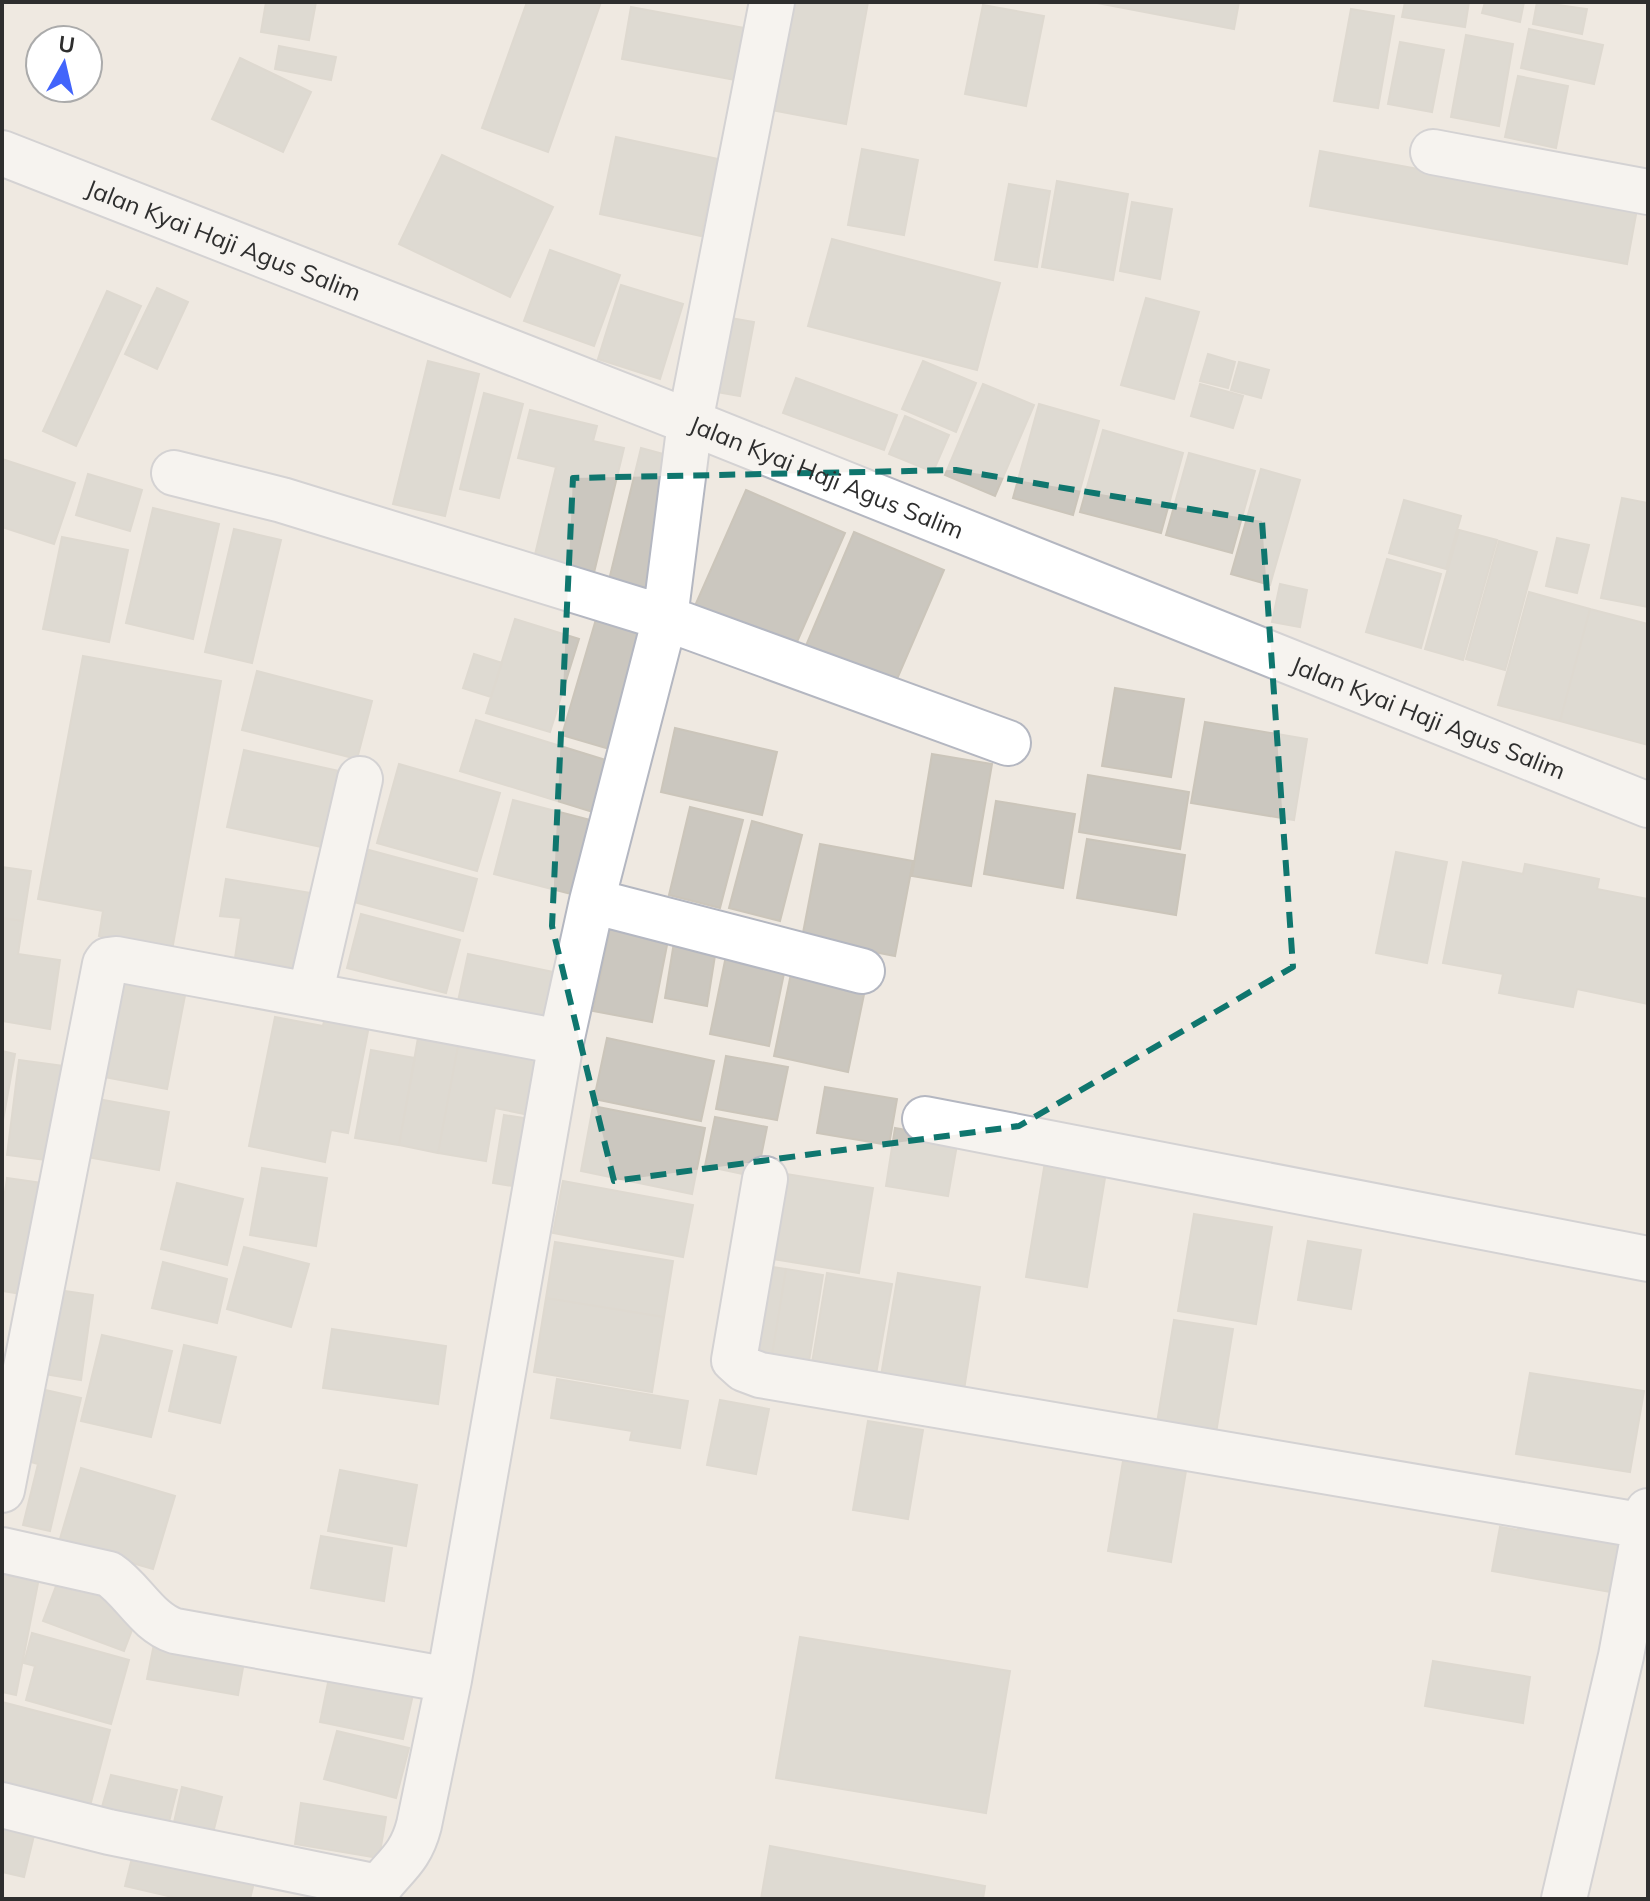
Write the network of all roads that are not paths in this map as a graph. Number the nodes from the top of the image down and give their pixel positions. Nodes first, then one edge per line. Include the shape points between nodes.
1 (772, 2) edge
2 (1433, 152) dead end
3 (2, 153) edge
4 (1648, 192) edge
5 (690, 422) junction
6 (174, 473) dead end
7 (665, 618) junction
8 (1008, 743) dead end
9 (360, 779) dead end
10 (1648, 805) edge
11 (592, 901) junction
12 (862, 971) dead end
13 (310, 995) junction
14 (561, 1042) junction
15 (925, 1119) dead end
16 (765, 1179) dead end
17 (1648, 1259) edge
18 (2, 1490) edge
19 (1645, 1540) edge
20 (2, 1550) edge
21 (449, 1680) junction
22 (2, 1805) edge
23 (374, 1893) edge
24 (1564, 1899) edge

1 - 5 street
2 - 4 street
3 - 5 street, Jalan Kyai Haji Agus Salim
5 - 7 street
5 - 10 street, Jalan Kyai Haji Agus Salim
6 - 7 street via 282,500
7 - 8 street
7 - 11 street
9 - 13 street
11 - 12 street
11 - 14 street
13 - 14 street
13 - 18 street via 116,959 105,964
14 - 21 street
15 - 17 street
16 - 19 street via 734,1360 752,1372
19 - 24 street
20 - 21 street via 109,1574 157,1621 175,1631
21 - 23 street via 415,1842
22 - 23 street

